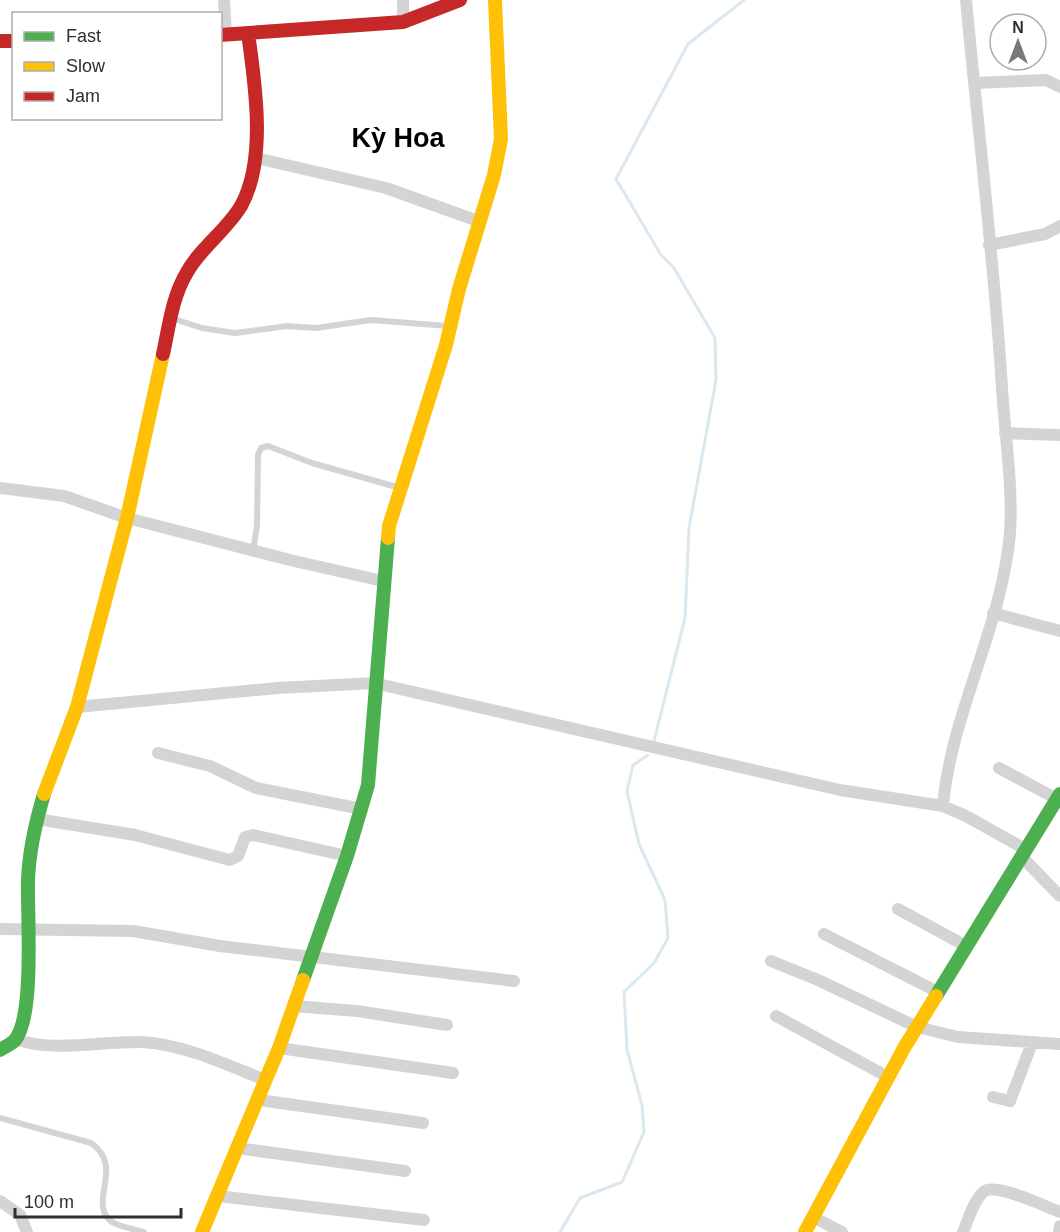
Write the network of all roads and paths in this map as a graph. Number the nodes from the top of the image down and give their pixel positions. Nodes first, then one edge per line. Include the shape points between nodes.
1 (224, 0) edge
2 (403, 0) edge
3 (460, 0) edge
4 (495, 0) edge
5 (966, 0) edge
6 (403, 22) junction
7 (248, 33) junction
8 (223, 35) edge
9 (974, 83) junction
10 (1060, 87) edge
11 (256, 158) junction
12 (478, 221) junction
13 (1060, 226) edge
14 (989, 245) junction
15 (170, 318) junction
16 (451, 326) junction
17 (1005, 433) junction
18 (1060, 435) edge
19 (0, 488) edge
20 (400, 488) junction
21 (127, 518) junction
22 (253, 551) junction
23 (383, 581) junction
24 (993, 613) junction
25 (1060, 631) edge
26 (374, 683) junction
27 (77, 707) junction
28 (158, 753) dead end
29 (999, 768) dead end
30 (1058, 797) edge
31 (943, 806) junction
32 (362, 809) junction
33 (37, 819) junction
34 (1023, 853) junction
35 (347, 856) junction
36 (1060, 896) edge
37 (898, 909) dead end
38 (0, 929) edge
39 (30, 929) junction
40 (824, 934) dead end
41 (966, 946) junction
42 (311, 957) junction
43 (771, 961) dead end
44 (514, 981) dead end
45 (938, 992) junction
46 (294, 1005) junction
47 (776, 1016) dead end
48 (447, 1025) dead end
49 (917, 1027) junction
50 (15, 1039) junction
51 (1032, 1043) junction
52 (1060, 1044) edge
53 (279, 1048) junction
54 (0, 1050) edge
55 (453, 1073) dead end
56 (888, 1077) junction
57 (265, 1080) junction
58 (993, 1097) dead end
59 (259, 1100) junction
60 (0, 1118) edge
61 (423, 1123) dead end
62 (237, 1148) junction
63 (405, 1171) dead end
64 (218, 1196) junction
65 (0, 1201) edge
66 (1060, 1212) edge
67 (813, 1217) junction
68 (424, 1220) dead end
69 (1060, 1226) edge
70 (27, 1232) edge
71 (144, 1232) edge
72 (202, 1232) edge
73 (805, 1232) edge
74 (842, 1232) edge
75 (963, 1232) edge
76 (1059, 1232) edge

1 - 8 street
2 - 6 street
3 - 6 street
4 - 12 street via 501,139
5 - 9 street
6 - 7 street
7 - 8 street
7 - 11 street via 256,95
9 - 10 street via 1046,80
9 - 14 street
11 - 12 street via 386,189
11 - 15 street via 241,205 186,273
12 - 16 street
13 - 14 street via 1045,234
14 - 17 street
15 - 16 lane via 235,333 371,320
15 - 21 street
16 - 20 street
17 - 18 street
17 - 24 street via 1010,533
19 - 21 street via 64,496
20 - 22 lane via 268,446 261,448
20 - 23 street via 389,526
21 - 22 street
21 - 27 street
22 - 23 street
23 - 26 street
24 - 25 street
24 - 31 street via 949,766
26 - 27 street
26 - 31 street via 840,790
26 - 32 street via 372,753
27 - 33 street
28 - 32 street via 210,766 256,788
29 - 30 street
30 - 34 street
31 - 34 street via 966,816
32 - 35 street
33 - 35 street via 135,834 230,861 238,856 245,837 253,835
33 - 39 street via 28,878
34 - 36 street
34 - 41 street
35 - 42 street
37 - 41 street
38 - 39 street
39 - 42 street via 133,930
39 - 50 street via 27,991
40 - 45 street
41 - 45 street
42 - 44 street
42 - 46 street
43 - 49 street
45 - 49 street
46 - 48 street
46 - 53 street
47 - 56 street
49 - 51 street via 958,1037
49 - 56 street
50 - 54 street
50 - 57 street via 56,1044 156,1043
51 - 52 street
51 - 58 street via 1010,1101
53 - 55 street
53 - 57 street
56 - 67 street
57 - 59 street
59 - 61 street
59 - 62 street
60 - 71 lane via 91,1143 102,1150 108,1168 102,1204 105,1212 112,1222
62 - 63 street
62 - 64 street
64 - 68 street
64 - 72 street
65 - 70 street via 20,1215
66 - 75 street via 989,1189 981,1195
67 - 73 street
67 - 74 street
69 - 76 street

